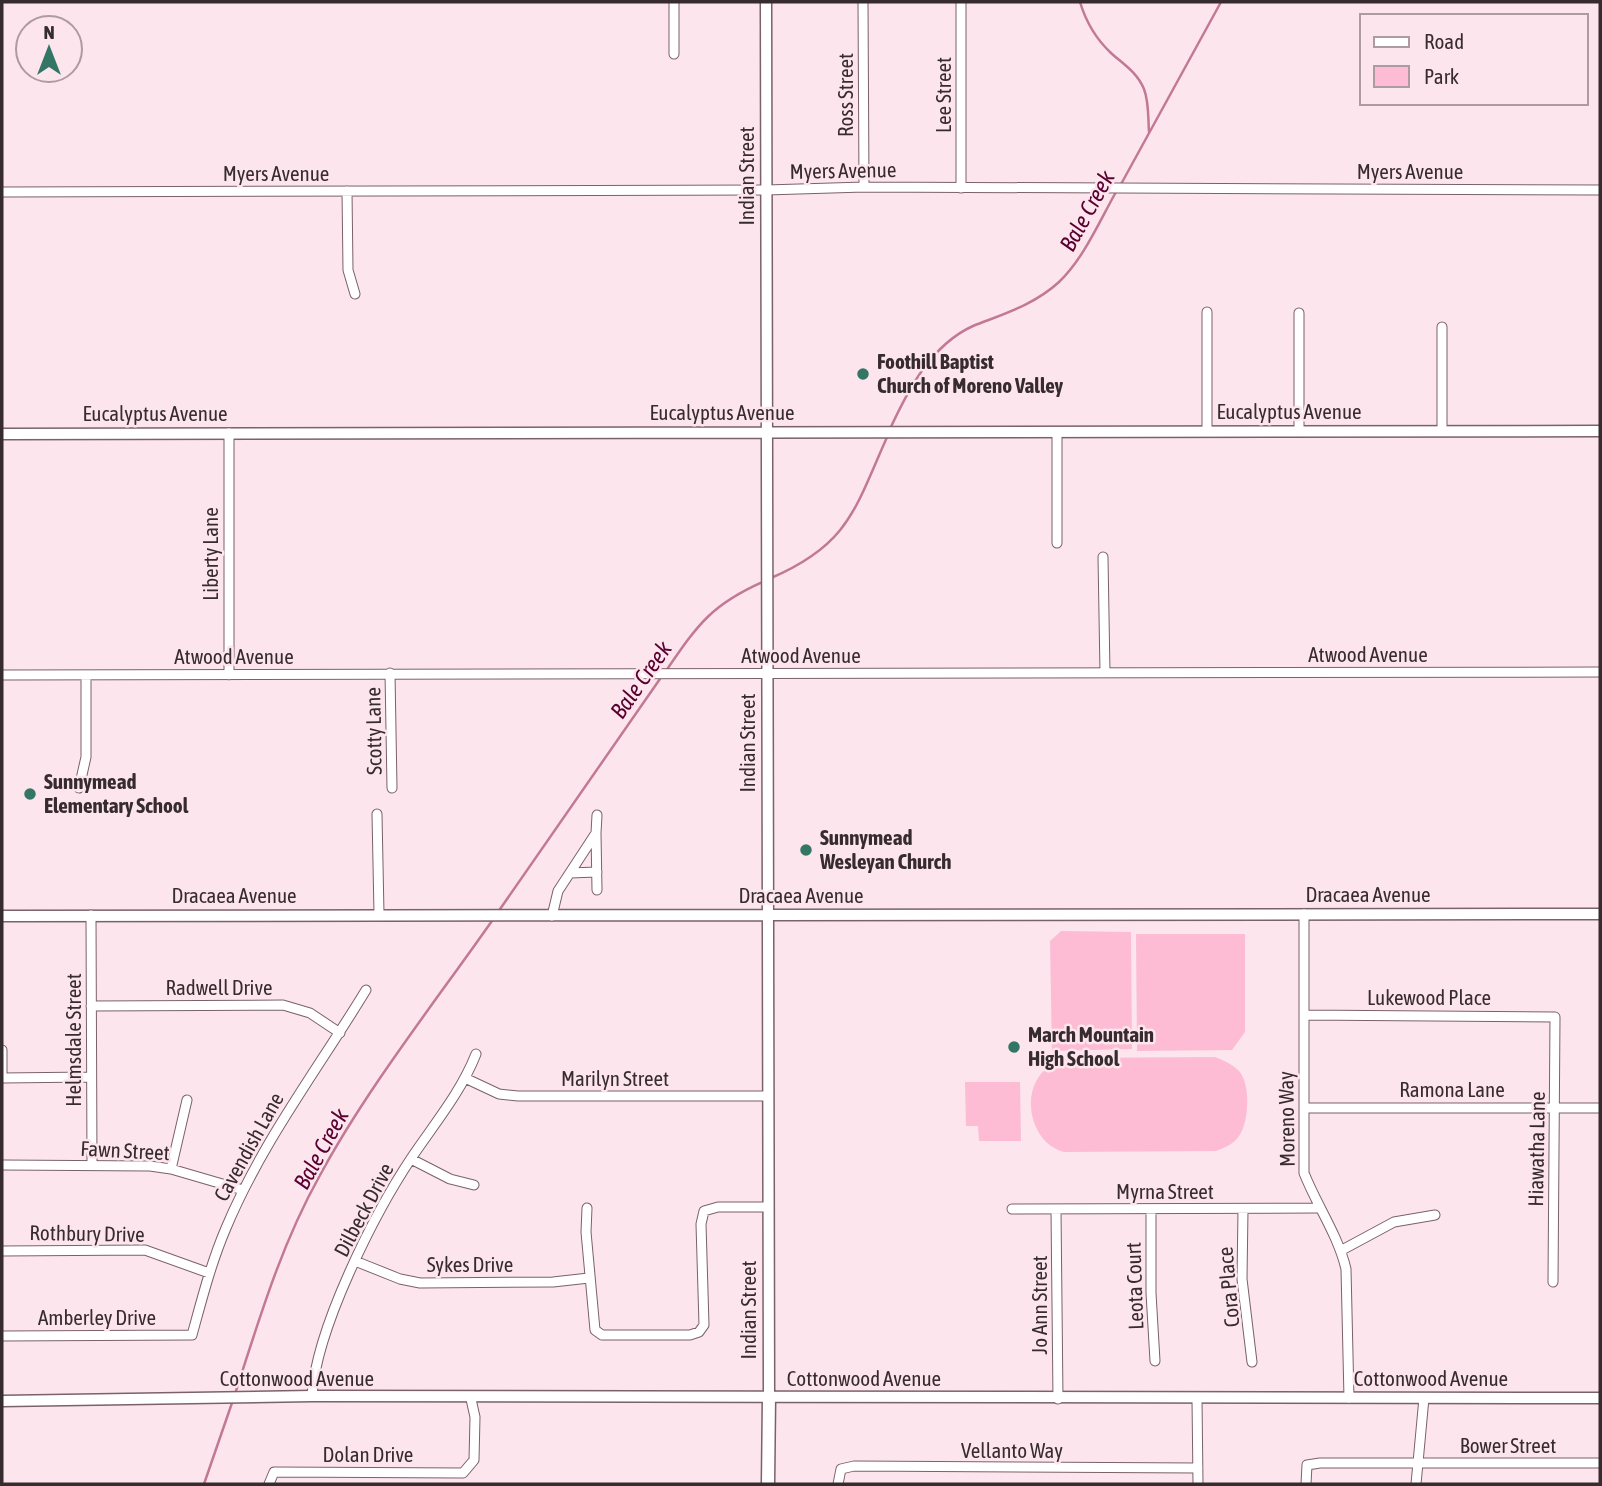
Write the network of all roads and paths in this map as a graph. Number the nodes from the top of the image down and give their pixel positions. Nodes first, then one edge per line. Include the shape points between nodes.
1 (674, 2) edge
2 (766, 2) edge
3 (863, 2) edge
4 (961, 2) edge
5 (674, 54) dead end
6 (864, 187) junction
7 (961, 188) junction
8 (766, 190) junction
9 (1600, 190) edge
10 (347, 191) junction
11 (2, 192) edge
12 (355, 294) dead end
13 (1207, 312) dead end
14 (1298, 313) dead end
15 (1441, 327) dead end
16 (1600, 430) edge
17 (1207, 431) junction
18 (1298, 431) junction
19 (1441, 431) junction
20 (1057, 432) junction
21 (229, 433) junction
22 (766, 433) junction
23 (2, 434) edge
24 (1057, 543) dead end
25 (1103, 557) dead end
26 (1600, 672) edge
27 (390, 673) junction
28 (767, 673) junction
29 (1105, 673) junction
30 (2, 675) edge
31 (86, 675) junction
32 (229, 675) junction
33 (79, 788) dead end
34 (392, 788) dead end
35 (377, 814) dead end
36 (597, 815) dead end
37 (596, 833) junction
38 (597, 872) junction
39 (570, 873) junction
40 (597, 890) dead end
41 (379, 914) junction
42 (1600, 914) edge
43 (91, 915) junction
44 (768, 915) junction
45 (1304, 915) junction
46 (2, 916) edge
47 (552, 916) junction
48 (366, 990) dead end
49 (91, 1006) junction
50 (1304, 1015) junction
51 (1555, 1017) joint
52 (340, 1033) junction
53 (2, 1050) edge
54 (476, 1054) dead end
55 (2, 1077) edge
56 (91, 1077) junction
57 (467, 1079) junction
58 (768, 1096) junction
59 (187, 1100) dead end
60 (1304, 1108) junction
61 (1555, 1108) junction
62 (1600, 1108) edge
63 (411, 1159) junction
64 (2, 1165) edge
65 (92, 1165) junction
66 (171, 1169) junction
67 (474, 1185) dead end
68 (243, 1190) junction
69 (768, 1207) junction
70 (587, 1208) dead end
71 (1317, 1208) junction
72 (1012, 1209) dead end
73 (1056, 1210) junction
74 (1150, 1210) junction
75 (1242, 1210) junction
76 (1435, 1215) dead end
77 (1342, 1250) junction
78 (2, 1251) edge
79 (355, 1261) junction
80 (209, 1273) junction
81 (589, 1278) junction
82 (1553, 1282) dead end
83 (192, 1335) joint
84 (2, 1336) edge
85 (1155, 1361) dead end
86 (1252, 1362) dead end
87 (312, 1396) junction
88 (769, 1398) junction
89 (1349, 1398) junction
90 (1424, 1398) junction
91 (1600, 1398) edge
92 (471, 1399) junction
93 (1058, 1399) junction
94 (1197, 1399) junction
95 (2, 1401) edge
96 (1600, 1463) edge
97 (1416, 1464) junction
98 (1198, 1468) junction
99 (270, 1484) edge
100 (768, 1484) edge
101 (838, 1484) edge
102 (1198, 1484) edge
103 (1306, 1484) edge
104 (1416, 1484) edge

1 - 5 street
2 - 8 street, Indian Street
3 - 6 street, Ross Street
4 - 7 street, Lee Street
6 - 7 street, Myers Avenue
6 - 8 street, Myers Avenue
7 - 9 street, Myers Avenue
8 - 10 street, Myers Avenue
8 - 22 street, Indian Street
10 - 11 street, Myers Avenue
10 - 12 street via 348,270
13 - 17 street
14 - 18 street
15 - 19 street
16 - 19 street, Eucalyptus Avenue
17 - 18 street, Eucalyptus Avenue
17 - 20 street, Eucalyptus Avenue
18 - 19 street, Eucalyptus Avenue
20 - 22 street, Eucalyptus Avenue
20 - 24 street
21 - 22 street, Eucalyptus Avenue
21 - 23 street, Eucalyptus Avenue
21 - 32 street, Liberty Lane
22 - 28 street, Indian Street
25 - 29 street
26 - 29 street, Atwood Avenue
27 - 28 street, Atwood Avenue
27 - 32 street, Atwood Avenue
27 - 34 street, Scotty Lane
28 - 29 street, Atwood Avenue
28 - 44 street, Indian Street
30 - 31 street, Atwood Avenue
31 - 32 street, Atwood Avenue
31 - 33 street via 86,757
35 - 41 street
36 - 37 street
37 - 38 street
37 - 39 street
38 - 39 street
38 - 40 street
39 - 47 street via 558,891
41 - 43 street, Dracaea Avenue
41 - 47 street, Dracaea Avenue
42 - 45 street, Dracaea Avenue
43 - 46 street, Dracaea Avenue
43 - 49 street, Helmsdale Street
44 - 45 street, Dracaea Avenue
44 - 47 street, Dracaea Avenue
44 - 58 street, Indian Street
45 - 50 street, Moreno Way
48 - 52 street, Cavendish Lane
49 - 52 street, Radwell Drive via 283,1005 310,1013
49 - 56 street, Helmsdale Street
50 - 51 street, Lukewood Place
50 - 60 street, Moreno Way
51 - 61 street, Hiawatha Lane
52 - 68 street, Cavendish Lane via 292,1103
53 - 55 street
54 - 57 street, Dilbeck Drive
55 - 56 street
56 - 65 street, Helmsdale Street
57 - 58 street, Marilyn Street via 499,1094 518,1096
57 - 63 street, Dilbeck Drive
58 - 69 street, Indian Street
59 - 66 street
60 - 61 street, Ramona Lane
60 - 71 street, Moreno Way via 1304,1173
61 - 62 street, Ramona Lane
61 - 82 street, Hiawatha Lane
63 - 67 street via 450,1179
63 - 79 street, Dilbeck Drive via 380,1208
64 - 65 street, Fawn Street
65 - 66 street, Fawn Street
66 - 68 street, Fawn Street
68 - 80 street, Cavendish Lane
69 - 81 street via 710,1208 701,1216 705,1317 699,1332 602,1335 592,1322
69 - 88 street, Indian Street
70 - 81 street
71 - 75 street, Myrna Street
71 - 77 street, Moreno Way
72 - 73 street, Myrna Street
73 - 74 street, Myrna Street
73 - 93 street, Jo Ann Street
74 - 75 street, Myrna Street
74 - 85 street, Leota Court
75 - 86 street, Cora Place via 1242,1279
76 - 77 street via 1394,1222
77 - 89 street, Moreno Way
78 - 80 street, Rothbury Drive via 145,1250
79 - 81 street, Sykes Drive via 420,1283
79 - 87 street, Dilbeck Drive via 314,1369
80 - 83 street, Cavendish Lane
83 - 84 street, Amberley Drive
87 - 92 street, Cottonwood Avenue
87 - 95 street, Cottonwood Avenue
88 - 92 street, Cottonwood Avenue
88 - 93 street, Cottonwood Avenue
88 - 100 main road, Indian Street
89 - 90 street, Cottonwood Avenue
89 - 94 street, Cottonwood Avenue
90 - 91 street, Cottonwood Avenue
90 - 97 street
92 - 99 street, Dolan Drive via 474,1460 463,1473 274,1472
93 - 94 street, Cottonwood Avenue
94 - 98 street
96 - 97 street, Bower Street
97 - 103 street, Bower Street via 1307,1465
97 - 104 street
98 - 101 street, Vellanto Way via 854,1466 841,1469
98 - 102 street

